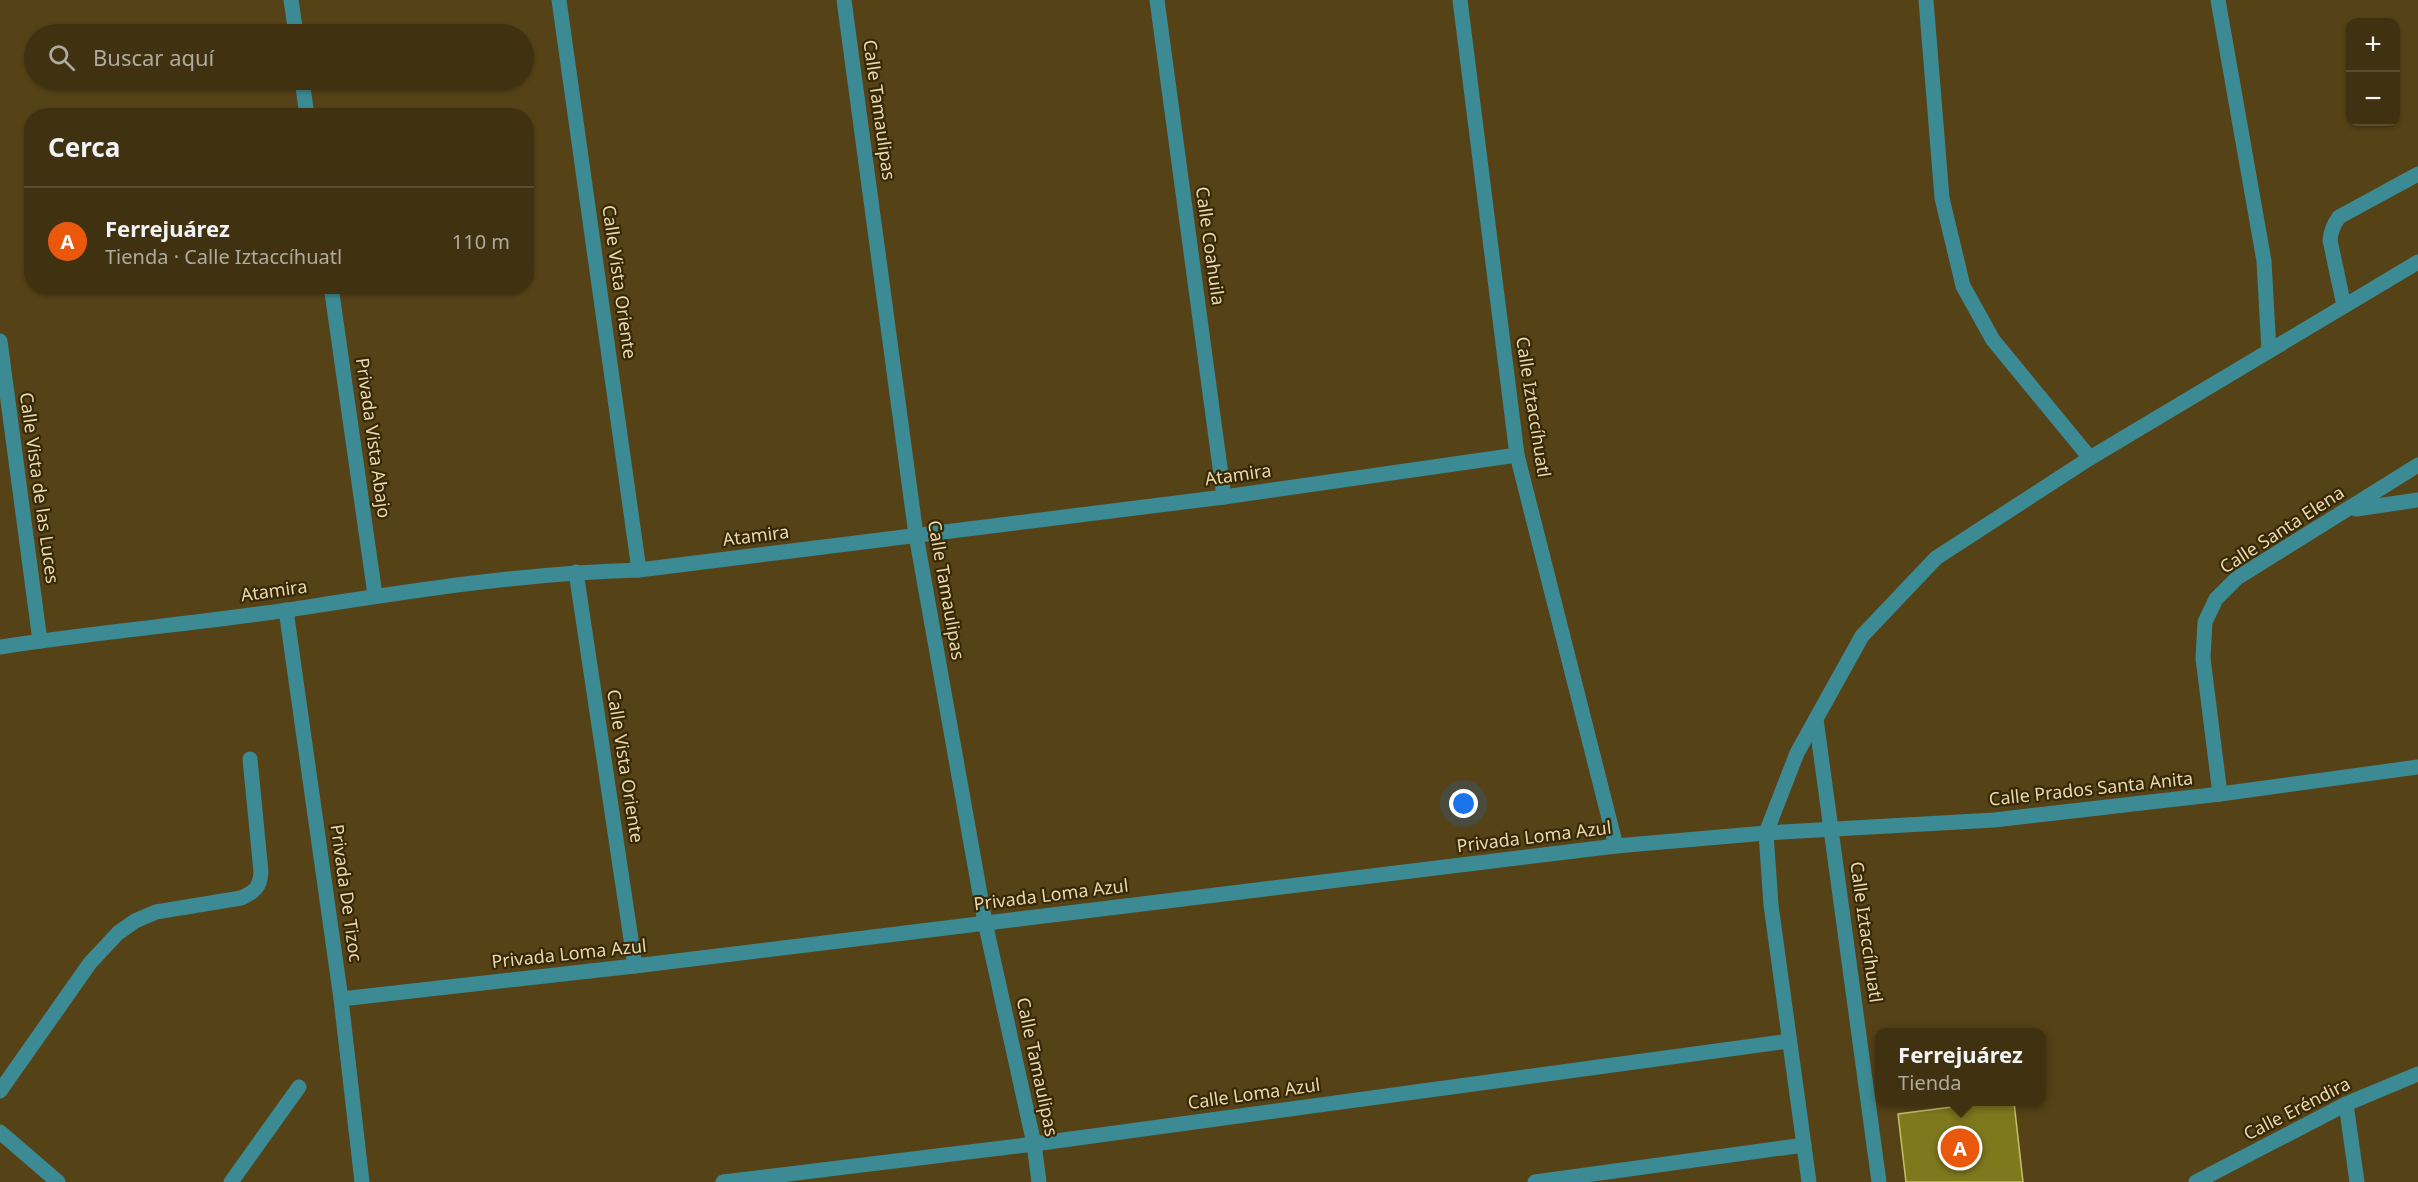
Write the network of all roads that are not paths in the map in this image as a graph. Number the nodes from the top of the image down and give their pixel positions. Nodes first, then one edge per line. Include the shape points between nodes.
1 (291, 0) edge
2 (559, 0) edge
3 (844, 0) edge
4 (1157, 0) edge
5 (1460, 0) edge
6 (1926, 0) edge
7 (2218, 0) edge
8 (295, 24) edge
9 (303, 90) edge
10 (306, 108) edge
11 (2418, 174) edge
12 (2418, 262) edge
13 (332, 294) edge
14 (2344, 306) junction
15 (0, 341) edge
16 (2269, 351) junction
17 (1517, 455) junction
18 (2090, 458) junction
19 (2418, 465) edge
20 (1224, 497) junction
21 (2418, 500) edge
22 (2349, 510) junction
23 (916, 536) junction
24 (639, 570) junction
25 (576, 572) junction
26 (375, 596) junction
27 (286, 610) junction
28 (40, 641) junction
29 (0, 647) edge
30 (1816, 719) junction
31 (250, 759) dead end
32 (2418, 767) edge
33 (2220, 794) junction
34 (1832, 830) junction
35 (1766, 833) junction
36 (1616, 846) junction
37 (985, 922) junction
38 (635, 966) junction
39 (341, 999) junction
40 (1789, 1041) junction
41 (2418, 1074) edge
42 (299, 1087) dead end
43 (0, 1091) edge
44 (2346, 1104) junction
45 (0, 1132) edge
46 (1034, 1144) junction
47 (1804, 1145) junction
48 (58, 1182) edge
49 (231, 1182) edge
50 (362, 1182) edge
51 (723, 1182) edge
52 (1039, 1182) edge
53 (1535, 1182) edge
54 (1809, 1182) edge
55 (1879, 1182) edge
56 (2196, 1182) edge
57 (2357, 1182) edge

1 - 8 street
2 - 24 street, Calle Vista Oriente
3 - 23 street, Calle Tamaulipas
4 - 20 street, Calle Coahuila
5 - 17 street, Calle Iztaccíhuatl
6 - 18 street via 1942,198 1963,286 1993,340
7 - 16 street via 2264,261
9 - 10 street
11 - 14 street via 2340,217 2334,225 2330,240
12 - 14 street
13 - 26 street, Privada Vista Abajo
14 - 16 street
15 - 28 street, Calle Vista de las Luces
16 - 18 street
17 - 20 street, Atamira
17 - 36 street, Calle Iztaccíhuatl
18 - 30 street via 1936,558 1862,636
19 - 22 street, Calle Santa Elena
20 - 23 street, Atamira
21 - 22 street
22 - 33 street, Calle Santa Elena via 2237,578 2216,598 2205,622 2203,658
23 - 24 street, Atamira
23 - 37 street, Calle Tamaulipas
24 - 25 street, Atamira
25 - 26 street, Atamira
25 - 38 street, Calle Vista Oriente
26 - 27 street, Atamira
27 - 28 street, Atamira
27 - 39 street, Privada De Tizoc
28 - 29 street, Atamira
30 - 34 street, Calle Iztaccíhuatl
30 - 35 street via 1788,774
31 - 43 street via 261,872 260,884 254,892 242,898 156,912 118,933 90,963
32 - 33 street, Calle Prados Santa Anita
33 - 34 street, Calle Prados Santa Anita via 1994,820
34 - 35 street, Calle Prados Santa Anita
34 - 55 street, Calle Iztaccíhuatl
35 - 36 street, Privada Loma Azul
35 - 40 street
36 - 37 street, Privada Loma Azul
37 - 38 street, Privada Loma Azul
37 - 46 street, Calle Tamaulipas
38 - 39 street, Privada Loma Azul
39 - 50 street, Privada De Tizoc
40 - 46 street, Calle Loma Azul
40 - 47 street
41 - 44 street, Calle Eréndira
42 - 49 street
44 - 56 street, Calle Eréndira
44 - 57 street
45 - 48 street
46 - 51 street, Calle Loma Azul
46 - 52 street, Calle Tamaulipas
47 - 53 street
47 - 54 street

